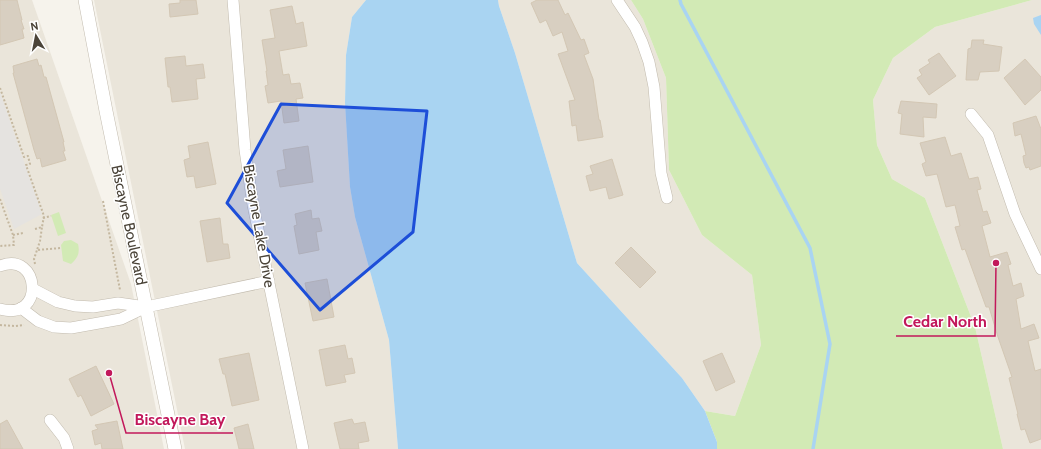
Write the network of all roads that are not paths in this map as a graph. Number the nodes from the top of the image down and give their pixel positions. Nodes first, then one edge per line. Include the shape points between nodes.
1 (85, 0) edge
2 (233, 0) edge
3 (617, 0) edge
4 (971, 114) dead end
5 (667, 198) dead end
6 (0, 266) edge
7 (1041, 269) edge
8 (269, 281) junction
9 (33, 289) junction
10 (146, 307) junction
11 (21, 308) junction
12 (0, 309) edge
13 (50, 420) dead end
14 (68, 449) edge
15 (175, 449) edge
16 (303, 449) edge

1 - 10 street, Biscayne Boulevard
2 - 8 street, Biscayne Lake Drive via 245,150 253,205
3 - 5 street via 635,27 649,62 654,87 661,173
4 - 7 street via 988,135 1015,214
6 - 9 street via 10,263 24,269 30,274
8 - 10 street
8 - 16 street, Biscayne Lake Drive
9 - 10 street via 58,302 75,306 93,307 124,303
9 - 11 street via 27,303
10 - 11 street via 121,319 71,328 38,321
10 - 15 street, Biscayne Boulevard
11 - 12 street via 14,311
13 - 14 street via 64,438

